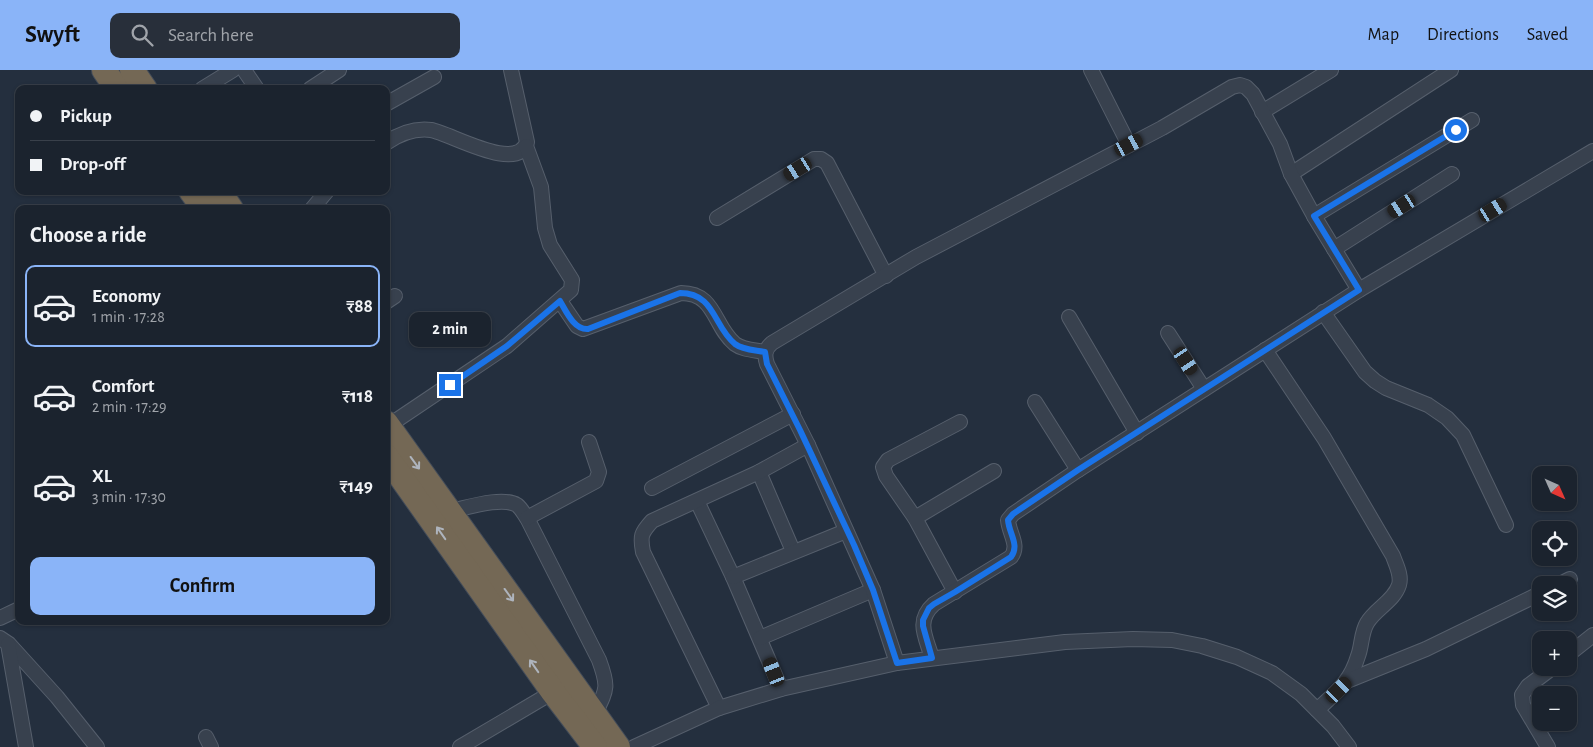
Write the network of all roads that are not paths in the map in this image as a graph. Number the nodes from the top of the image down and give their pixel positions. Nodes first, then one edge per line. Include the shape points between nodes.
1 (104, 70) edge
2 (132, 70) edge
3 (233, 70) edge
4 (244, 70) edge
5 (339, 70) edge
6 (511, 70) edge
7 (1090, 70) edge
8 (1331, 70) edge
9 (1451, 70) edge
10 (434, 77) dead end
11 (115, 85) edge
12 (142, 85) edge
13 (209, 85) edge
14 (254, 85) edge
15 (316, 85) edge
16 (390, 102) edge
17 (1262, 112) junction
18 (1472, 120) dead end
19 (390, 141) edge
20 (1129, 145) junction
21 (526, 146) junction
22 (1593, 151) edge
23 (1292, 174) junction
24 (1452, 174) dead end
25 (324, 195) edge
26 (315, 205) edge
27 (1314, 216) junction
28 (717, 218) dead end
29 (1334, 248) junction
30 (886, 276) junction
31 (1359, 290) junction
32 (560, 301) junction
33 (1323, 312) junction
34 (1069, 317) dead end
35 (1168, 333) dead end
36 (1264, 350) junction
37 (765, 352) junction
38 (1204, 389) junction
39 (1035, 402) dead end
40 (793, 414) junction
41 (390, 422) edge
42 (960, 422) dead end
43 (390, 428) edge
44 (1137, 433) junction
45 (589, 442) dead end
46 (808, 445) junction
47 (390, 462) edge
48 (1078, 470) junction
49 (759, 472) junction
50 (994, 472) dead end
51 (652, 488) dead end
52 (697, 501) junction
53 (450, 511) junction
54 (527, 518) junction
55 (915, 518) junction
56 (1506, 525) dead end
57 (846, 531) junction
58 (793, 551) junction
59 (733, 577) junction
60 (873, 590) junction
61 (955, 592) junction
62 (1532, 597) edge
63 (15, 610) edge
64 (0, 615) edge
65 (1593, 636) edge
66 (760, 638) junction
67 (3, 643) edge
68 (1577, 648) edge
69 (932, 658) junction
70 (897, 663) junction
71 (1541, 676) edge
72 (1347, 682) junction
73 (781, 689) junction
74 (553, 692) junction
75 (719, 708) junction
76 (1317, 710) junction
77 (595, 714) junction
78 (26, 747) edge
79 (96, 747) edge
80 (460, 747) edge
81 (595, 747) edge
82 (618, 747) edge
83 (634, 747) edge
84 (1349, 747) edge
85 (1548, 747) edge

1 - 11 highway
2 - 12 highway
3 - 13 street
4 - 14 street
5 - 15 street
6 - 21 street
7 - 20 street
8 - 17 street
9 - 23 street
10 - 16 street
17 - 20 street via 1250,90 1240,86
17 - 23 street
18 - 27 street
19 - 21 street via 405,133 432,130 494,153 516,153
20 - 30 street
21 - 32 street via 541,187 550,245 572,280 570,290
22 - 31 street
23 - 27 street
24 - 29 street
25 - 26 street
27 - 29 street
28 - 30 street via 814,160 821,159 827,163
29 - 31 street
30 - 37 street via 772,343
31 - 33 street
32 - 37 street via 577,326 588,329 680,293 691,293 708,305 736,344
32 - 41 street via 507,346
33 - 36 street
33 - 56 street via 1365,372 1386,388 1428,405 1463,435
34 - 44 street
35 - 38 street
36 - 38 street
36 - 72 street via 1324,438 1400,572 1399,585 1393,596 1374,612 1366,624 1359,654
37 - 40 street via 767,364
38 - 44 street
39 - 48 street
40 - 46 street
40 - 51 street
42 - 55 street via 888,460 883,466 886,476
43 -> 53 highway
44 - 48 street
45 - 54 street via 599,472 596,481
46 - 49 street
46 - 57 street
74 -> 47 highway
48 - 61 street via 1008,520 1015,543 1011,557
49 - 52 street
49 - 58 street
50 - 55 street
52 - 59 street
52 - 75 street via 652,521 640,539 643,552
53 - 54 street via 508,502 520,508
53 -> 77 highway
54 - 77 street via 606,679 605,693
55 - 61 street
57 - 58 street
57 - 60 street
58 - 59 street
59 - 66 street
60 - 66 street
60 - 70 street
61 - 69 street via 929,608 923,620
62 - 72 street
63 - 64 street
65 - 68 street
66 - 73 street
67 - 78 street
67 - 79 street via 57,697
69 - 70 street
69 - 76 street via 1065,642 1172,640 1237,657 1272,674
70 - 73 street
71 - 85 street via 1522,695 1523,706
72 - 76 street
73 - 75 street
74 - 80 street
74 - 81 highway
75 - 83 street
76 - 84 street
77 - 82 highway

